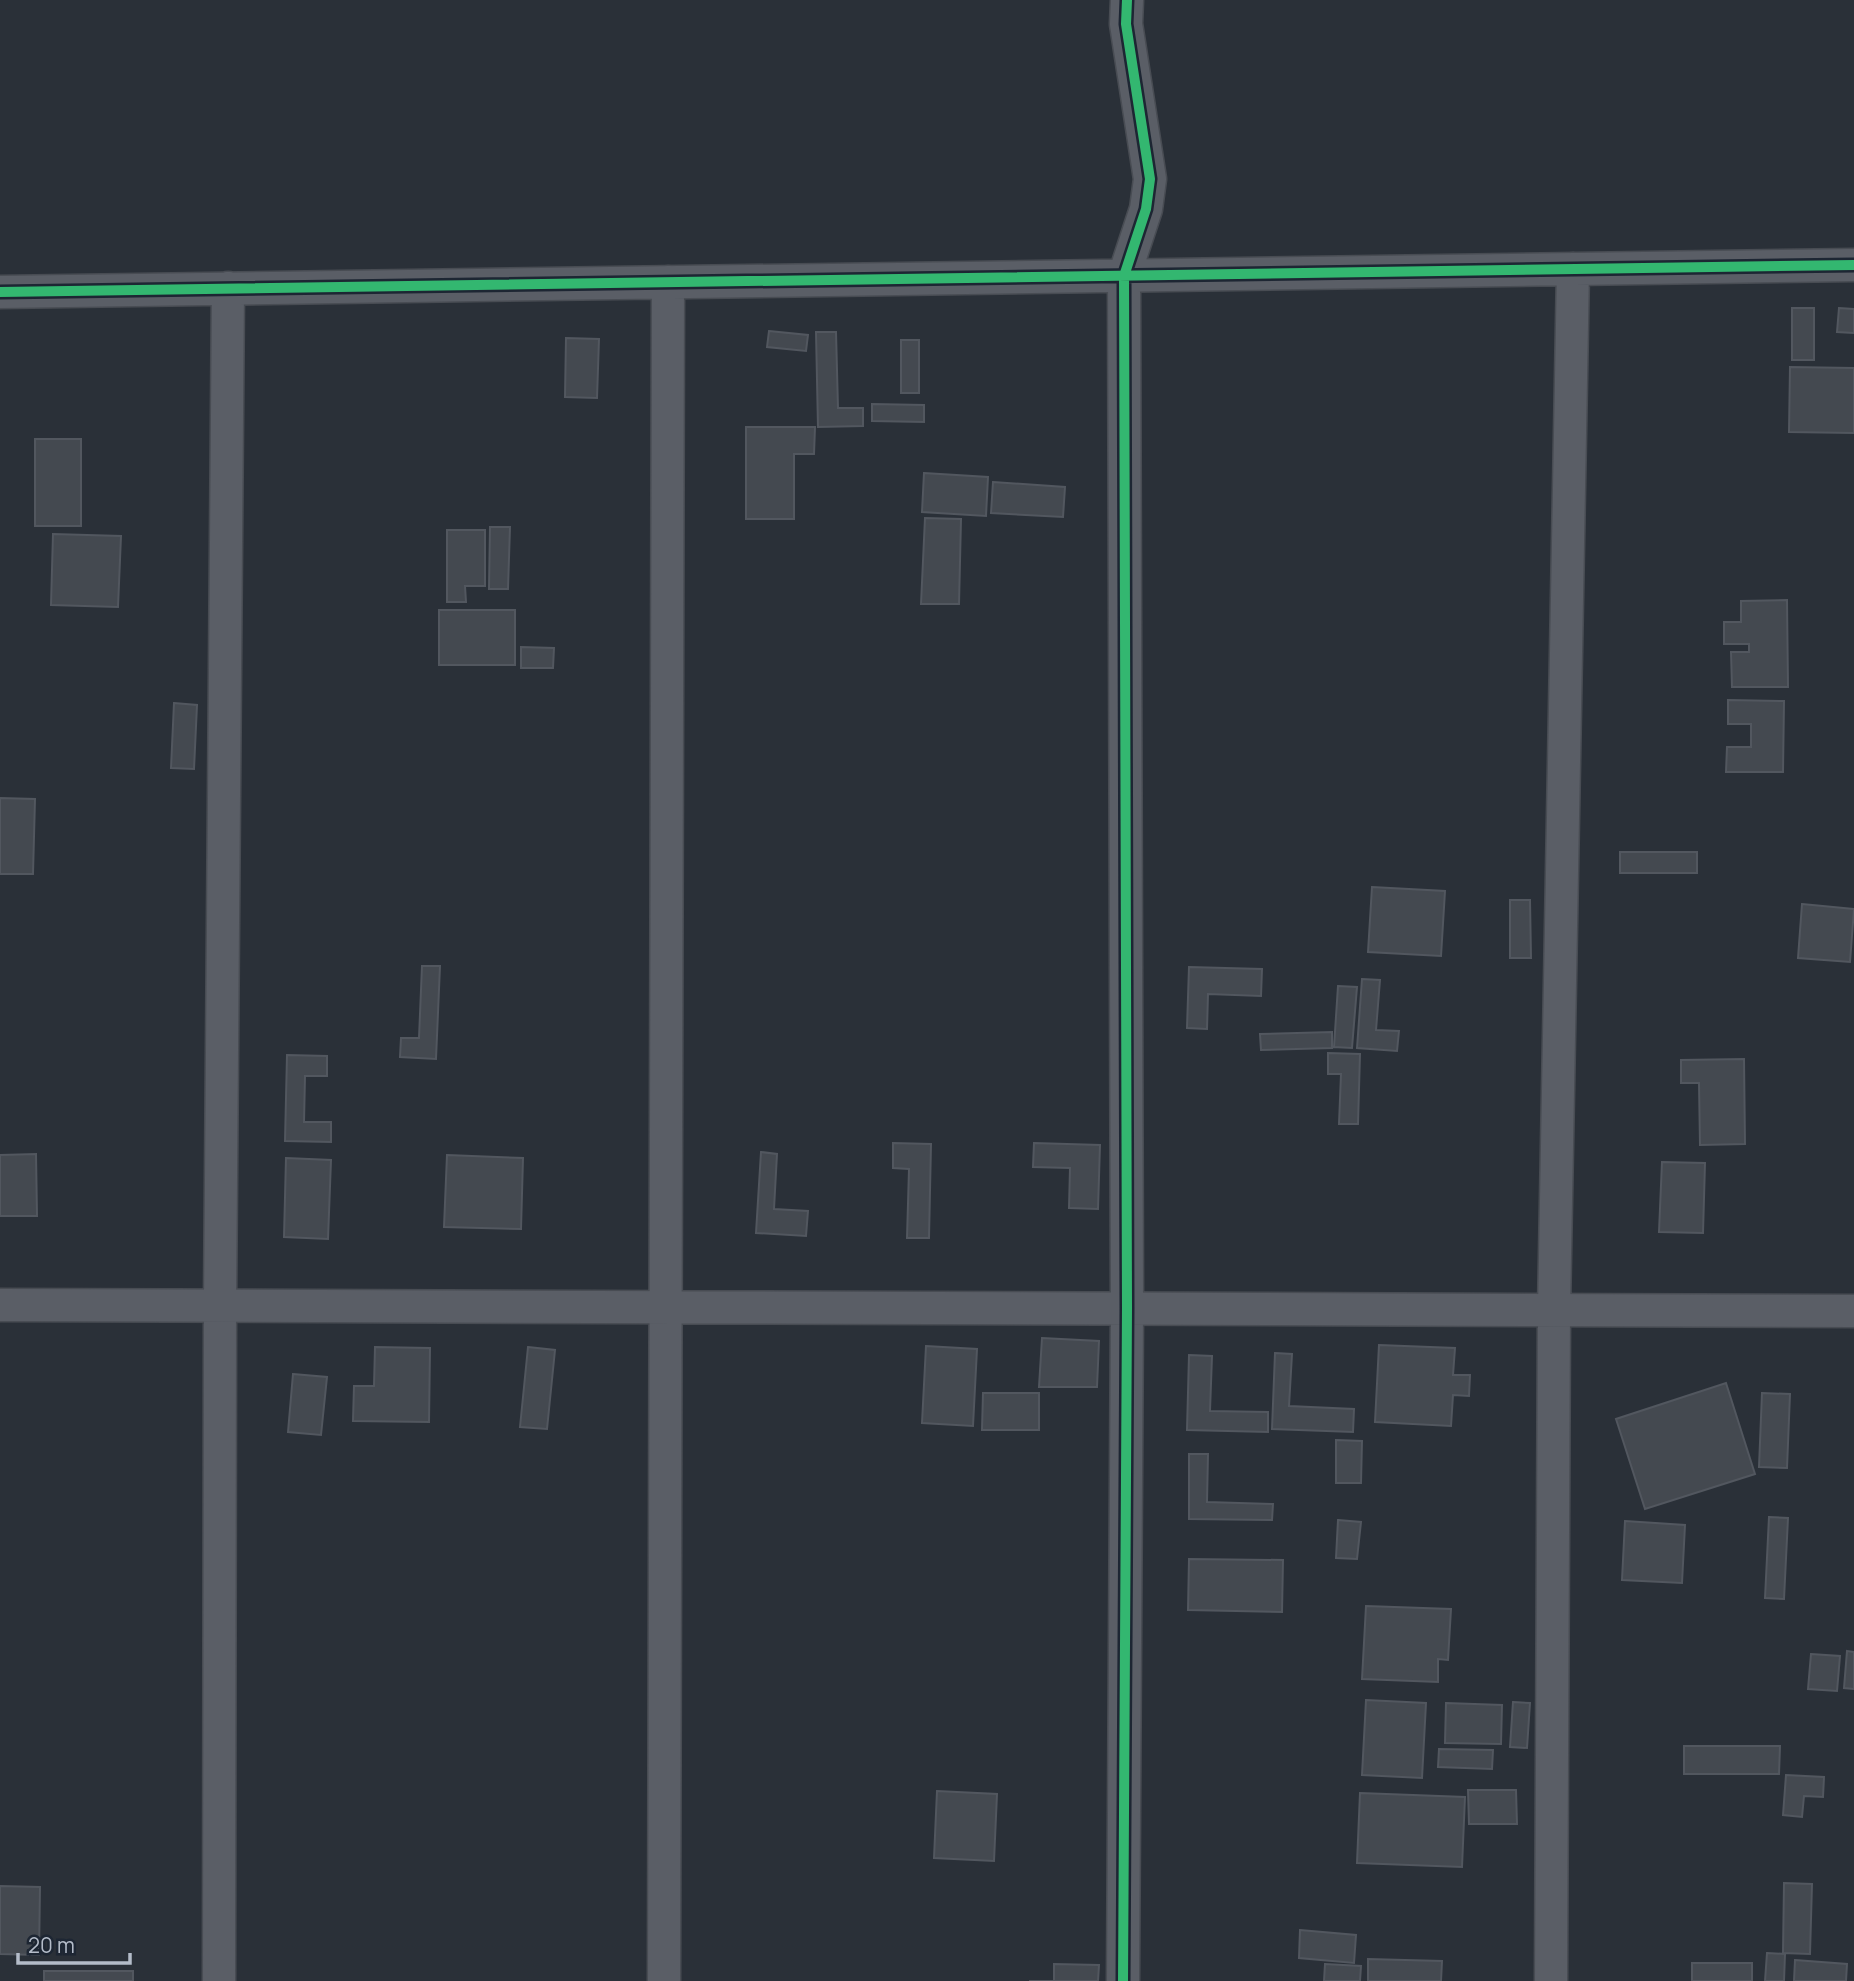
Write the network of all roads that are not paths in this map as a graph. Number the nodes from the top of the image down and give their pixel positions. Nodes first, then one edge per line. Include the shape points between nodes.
1 (1127, 0) edge
2 (1854, 265) edge
3 (1573, 270) junction
4 (1124, 276) junction
5 (668, 282) junction
6 (228, 288) junction
7 (0, 292) edge
8 (0, 1305) edge
9 (220, 1305) junction
10 (666, 1306) junction
11 (1127, 1308) junction
12 (1555, 1310) junction
13 (1854, 1311) edge
14 (219, 1981) edge
15 (664, 1981) edge
16 (1123, 1981) edge
17 (1551, 1981) edge

1 - 4 street via 1126,24 1150,179 1146,209
2 - 3 street
3 - 4 street
3 - 12 street
4 - 5 street
4 - 11 street
5 - 6 street
5 - 10 street
6 - 7 street
6 - 9 street
8 - 9 street
9 - 10 street
9 - 14 street
10 - 11 street
10 - 15 street
11 - 12 street
11 - 16 street
12 - 13 street
12 - 17 street

